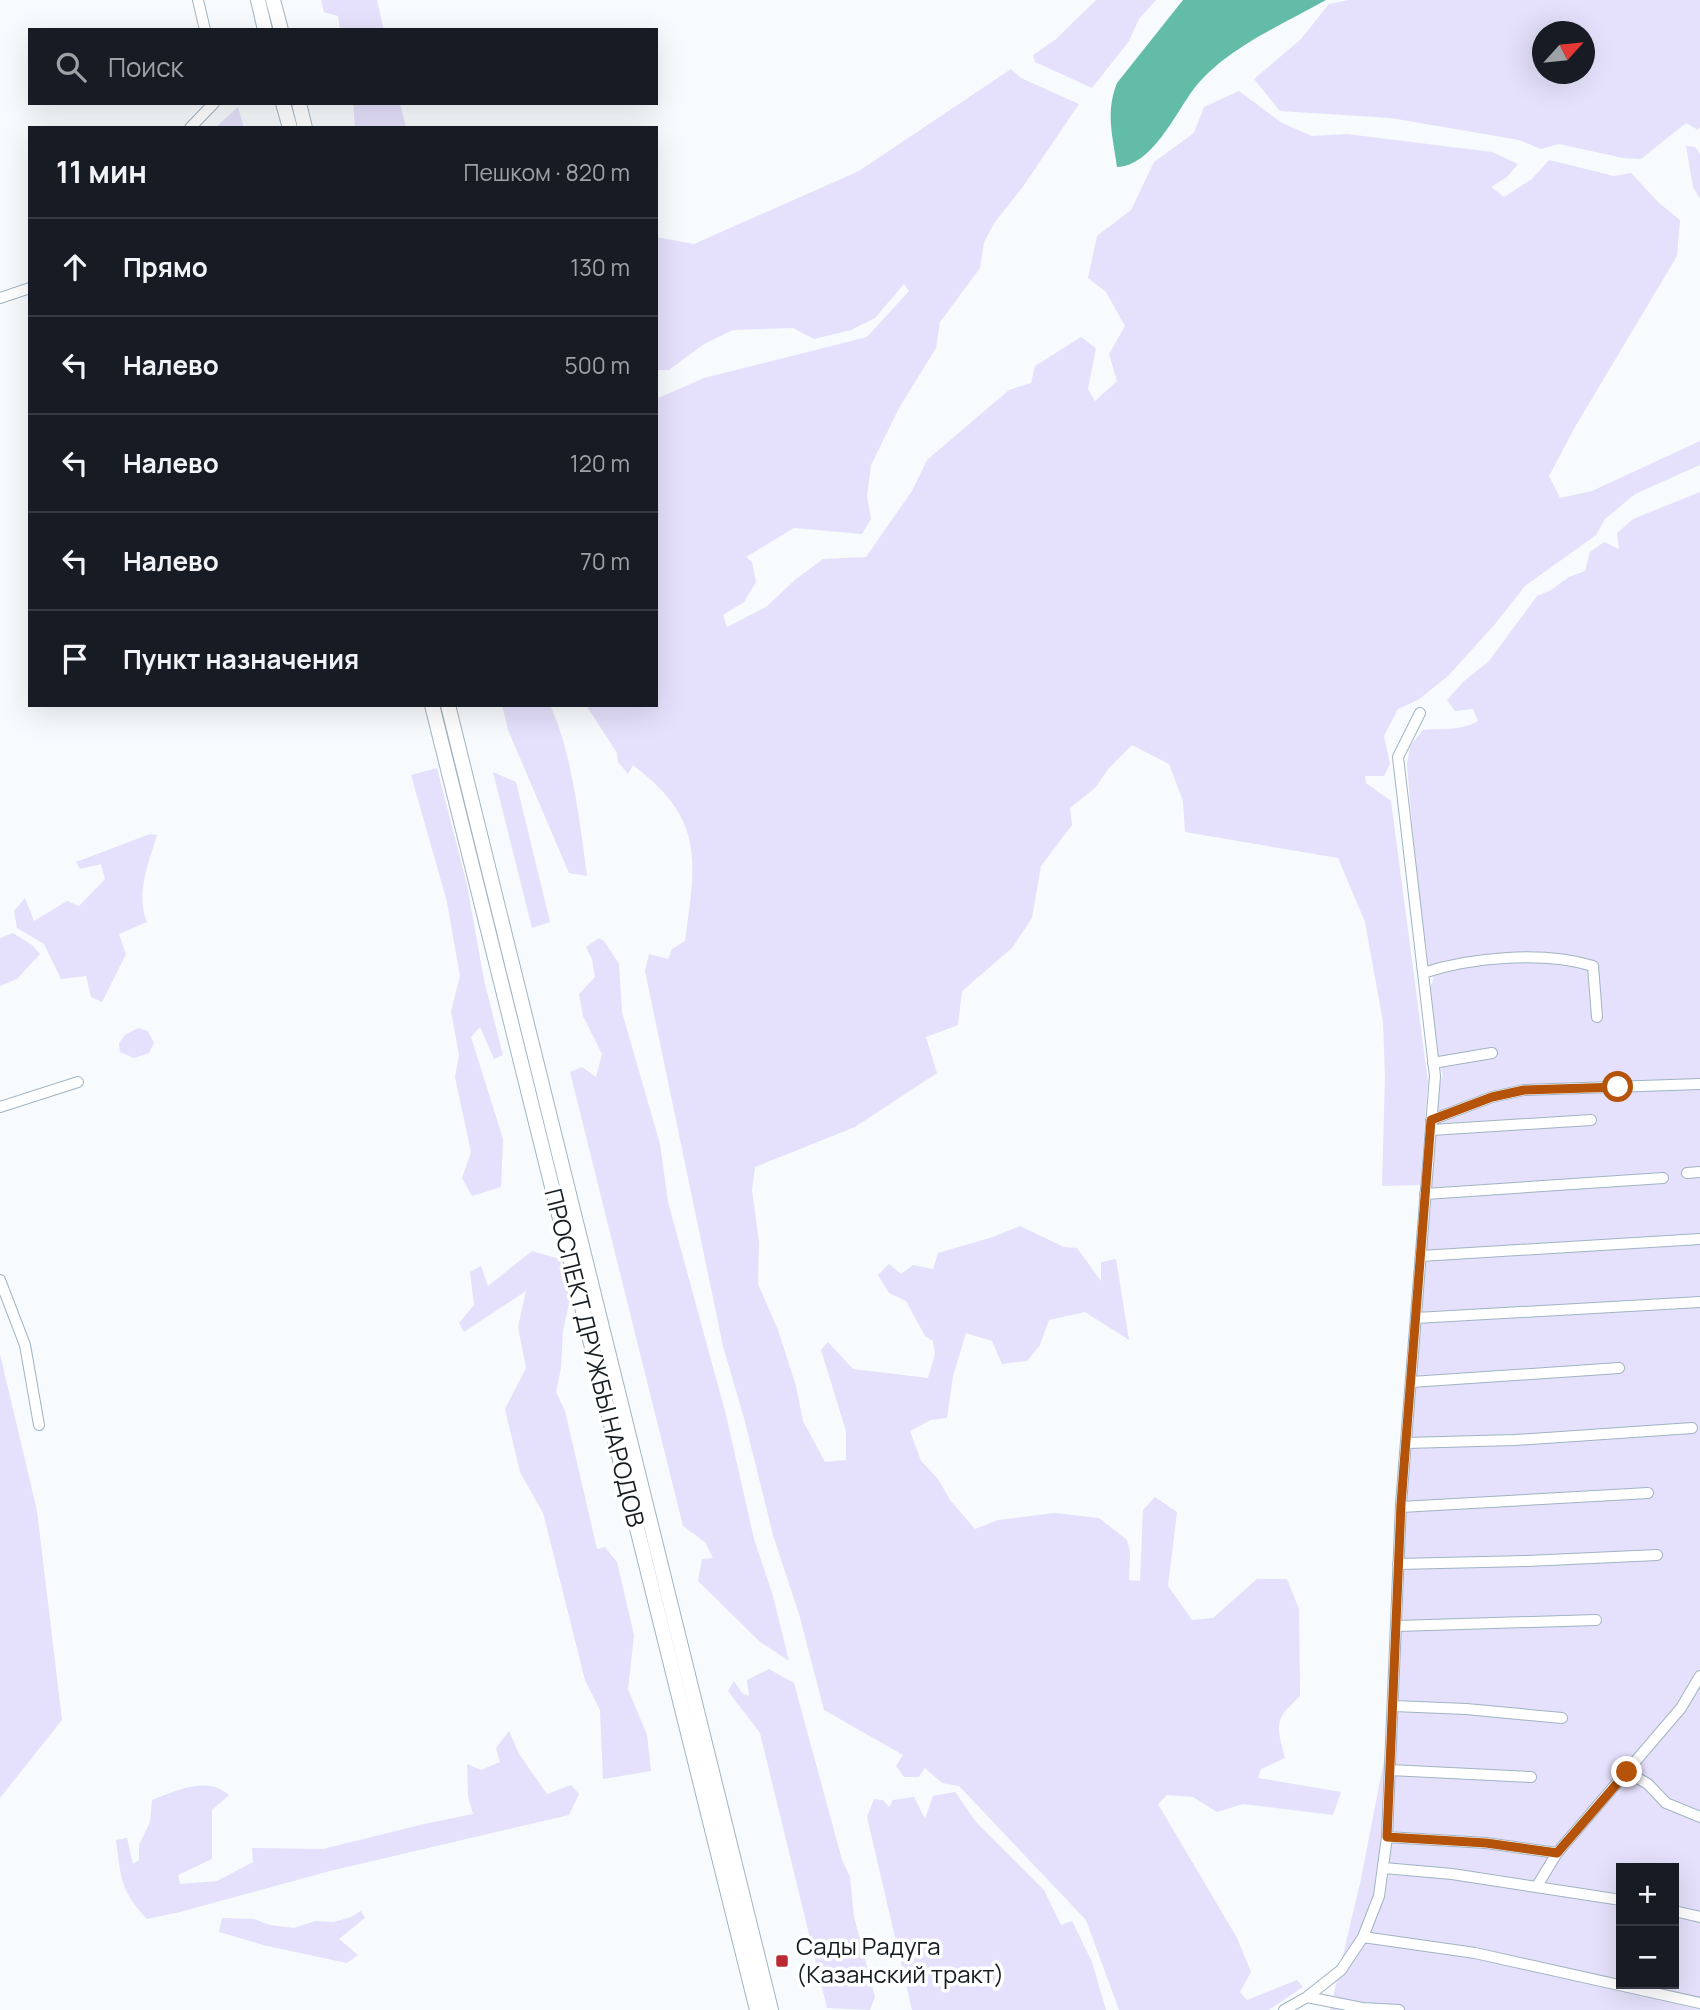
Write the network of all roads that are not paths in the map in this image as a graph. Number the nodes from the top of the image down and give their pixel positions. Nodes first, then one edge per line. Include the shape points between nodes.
1 (198, 0) edge
2 (258, 0) edge
3 (273, 0) edge
4 (205, 28) edge
5 (265, 28) edge
6 (280, 28) edge
7 (212, 105) edge
8 (284, 105) edge
9 (299, 105) edge
10 (192, 126) edge
11 (289, 126) edge
12 (305, 126) edge
13 (28, 289) edge
14 (0, 298) edge
15 (432, 707) edge
16 (448, 707) edge
17 (1420, 713) dead end
18 (1423, 973) junction
19 (1597, 1017) dead end
20 (1492, 1053) dead end
21 (1433, 1063) junction
22 (78, 1082) dead end
23 (1700, 1084) edge
24 (0, 1107) edge
25 (1591, 1120) dead end
26 (1431, 1125) junction
27 (1700, 1172) edge
28 (1687, 1173) dead end
29 (1663, 1178) dead end
30 (1425, 1195) junction
31 (1700, 1239) edge
32 (1421, 1256) junction
33 (0, 1280) edge
34 (1700, 1302) edge
35 (1416, 1318) junction
36 (1619, 1368) dead end
37 (1410, 1382) junction
38 (39, 1425) dead end
39 (1692, 1429) dead end
40 (1406, 1443) junction
41 (1648, 1493) dead end
42 (1401, 1507) junction
43 (1657, 1555) dead end
44 (1398, 1564) junction
45 (1597, 1620) dead end
46 (1397, 1626) junction
47 (1700, 1676) edge
48 (1394, 1706) junction
49 (1562, 1718) dead end
50 (1390, 1770) junction
51 (1627, 1772) junction
52 (1531, 1777) dead end
53 (1700, 1817) edge
54 (1387, 1837) junction
55 (1557, 1853) junction
56 (1384, 1868) junction
57 (1538, 1886) junction
58 (1616, 1899) edge
59 (1679, 1912) edge
60 (1700, 1917) edge
61 (1363, 1937) junction
62 (1307, 1997) junction
63 (1700, 2003) edge
64 (757, 2010) edge
65 (771, 2010) edge
66 (1284, 2010) edge
67 (1399, 2010) edge

1 - 4 street
2 - 5 main road
3 - 6 main road
7 - 10 street
8 - 11 main road
9 - 12 main road
13 - 14 street
15 - 64 main road, ПРОСПЕКТ ДРУЖБЫ НАРОДОВ
16 - 65 main road, ПРОСПЕКТ ДРУЖБЫ НАРОДОВ
17 - 18 street via 1398,757
18 - 19 street via 1446,965 1513,958 1571,959 1593,966
18 - 21 street
20 - 21 street
21 - 26 street
22 - 24 street
23 - 26 street via 1524,1090 1492,1097
25 - 26 street
26 - 30 street
27 - 28 street
29 - 30 street
30 - 32 street
31 - 32 street
32 - 35 street
33 - 38 street via 25,1345
34 - 35 street
35 - 37 street
36 - 37 street
37 - 40 street
39 - 40 street
40 - 42 street
41 - 42 street
42 - 44 street
43 - 44 street
44 - 46 street
45 - 46 street
46 - 48 street
47 - 51 street via 1681,1708
48 - 49 street
48 - 50 street
50 - 52 street
50 - 54 street
51 - 53 street via 1648,1784 1666,1803
51 - 55 street
54 - 55 street
54 - 56 street
55 - 57 street
56 - 57 street
56 - 61 street
57 - 58 street
59 - 60 street
61 - 62 street via 1341,1970
61 - 63 street via 1475,1953
62 - 66 street
62 - 67 street

